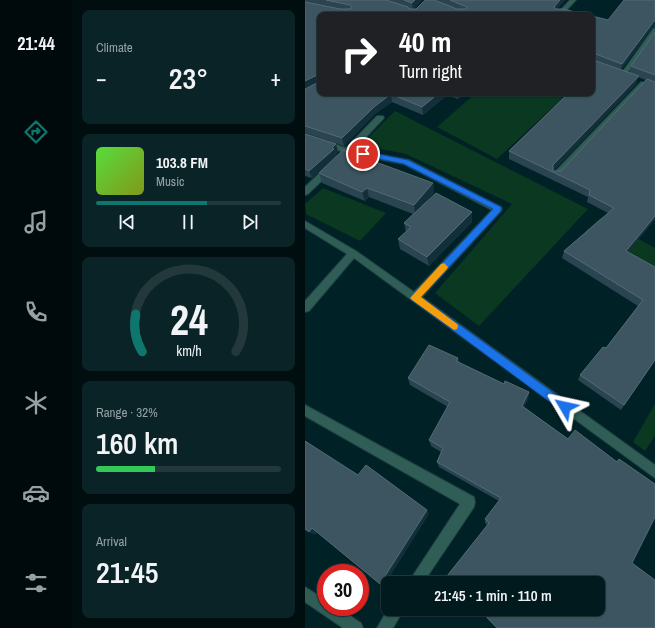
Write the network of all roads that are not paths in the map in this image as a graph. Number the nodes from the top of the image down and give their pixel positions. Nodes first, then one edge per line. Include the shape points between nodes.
1 (573, 0) edge
2 (562, 12) edge
3 (655, 30) edge
4 (380, 118) dead end
5 (305, 136) edge
6 (348, 151) junction
7 (556, 176) edge
8 (305, 192) edge
9 (305, 224) edge
10 (353, 253) junction
11 (415, 298) junction
12 (305, 308) edge
13 (305, 410) edge
14 (655, 472) edge
15 (420, 576) edge
16 (305, 594) edge
17 (392, 616) edge
18 (356, 628) edge
19 (384, 628) edge

1 - 2 street
3 - 7 street via 633,79
4 - 6 street
5 - 6 street
6 - 8 street
6 - 11 street via 406,162 498,209
9 - 10 street
10 - 11 street
10 - 12 street
11 - 14 street
13 - 15 street via 469,502
16 - 18 street
17 - 19 street

